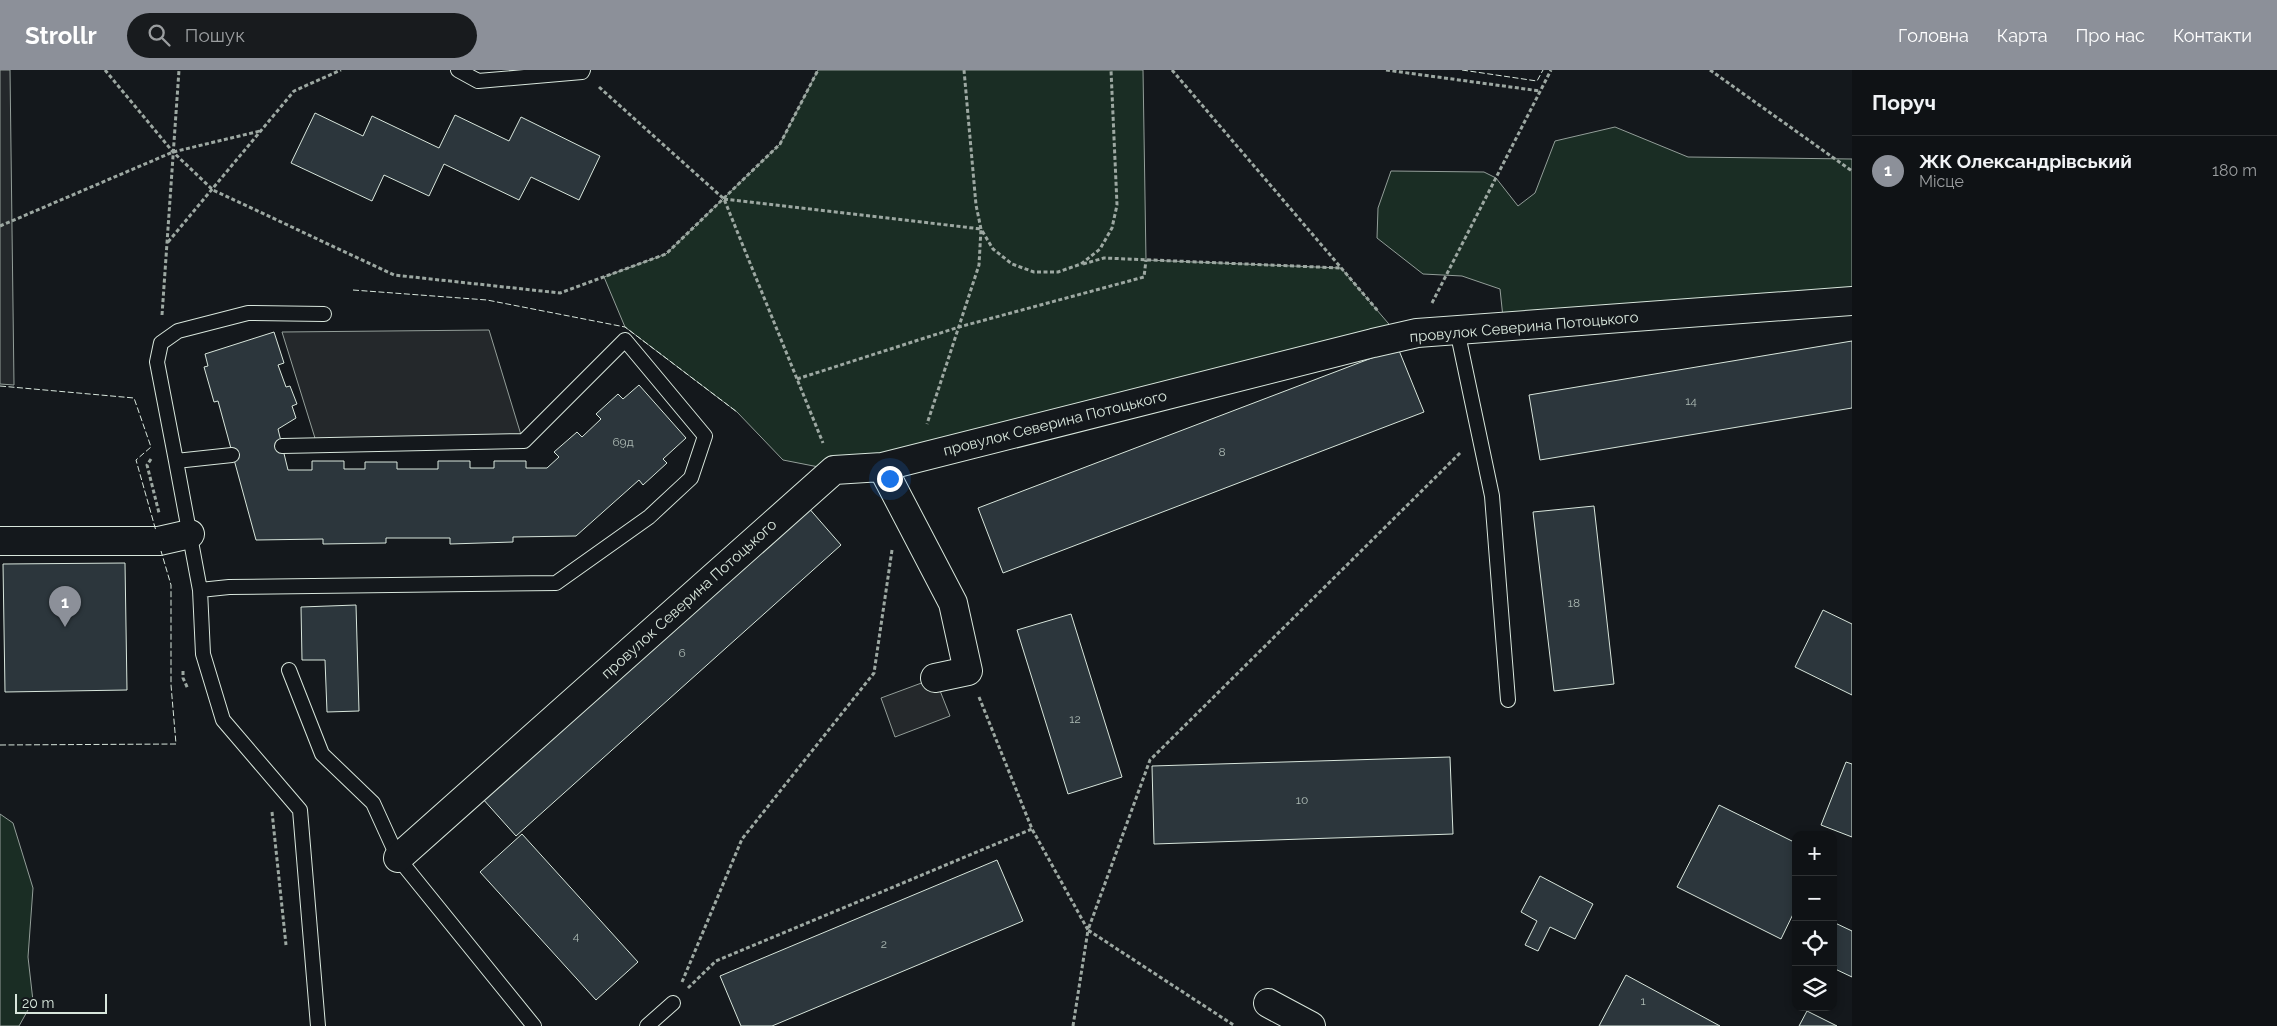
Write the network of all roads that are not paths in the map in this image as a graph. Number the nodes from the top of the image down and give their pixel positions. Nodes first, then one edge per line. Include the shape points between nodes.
1 (458, 70) edge
2 (582, 71) edge
3 (1852, 301) edge
4 (324, 314) dead end
5 (1457, 330) junction
6 (282, 446) dead end
7 (232, 455) dead end
8 (176, 461) junction
9 (882, 467) junction
10 (190, 534) junction
11 (0, 541) edge
12 (200, 590) junction
13 (290, 670) dead end
14 (936, 678) dead end
15 (1508, 700) dead end
16 (398, 858) junction
17 (1268, 1003) dead end
18 (673, 1004) road end
19 (318, 1026) edge
20 (534, 1026) edge
21 (647, 1026) edge
22 (1311, 1026) edge

1 - 2 lane via 478,81
3 - 5 street, провулок Северина Потоцького
4 - 8 lane via 248,312 178,331 161,343 157,362
5 - 9 street, провулок Северина Потоцького via 1408,335
5 - 15 lane via 1492,496
6 - 12 lane via 524,441 626,340 705,436 691,478 649,518 556,583
7 - 8 lane
8 - 10 lane
9 - 14 street via 953,603 968,671
9 - 16 street, провулок Северина Потоцького via 834,470
10 - 11 street via 158,541
10 - 12 lane
12 - 19 lane via 203,654 222,720 300,810
13 - 16 lane via 322,754 372,803
16 - 20 lane
17 - 22 street
18 - 21 lane

